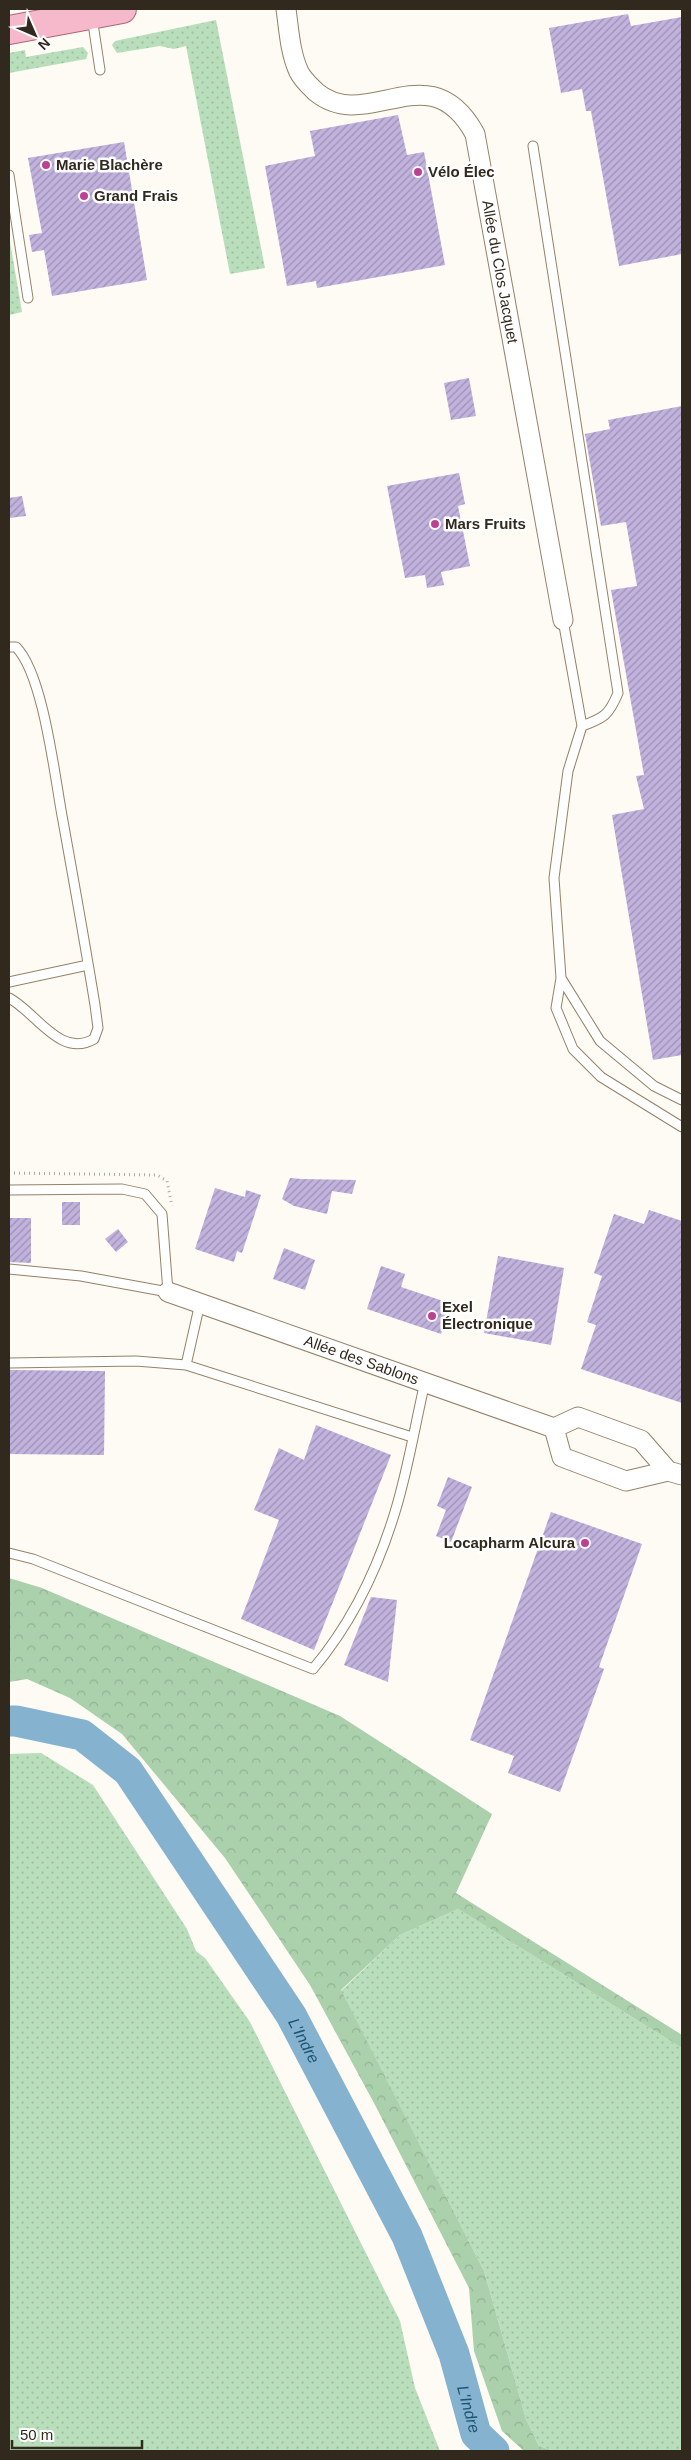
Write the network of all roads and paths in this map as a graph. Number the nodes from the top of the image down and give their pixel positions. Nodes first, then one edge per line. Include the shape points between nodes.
1 (122, 9) edge
2 (286, 9) edge
3 (61, 14) edge
4 (92, 14) junction
5 (12, 27) edge
6 (100, 70) dead end
7 (534, 146) dead end
8 (9, 175) edge
9 (28, 298) dead end
10 (563, 620) joint
11 (9, 647) edge
12 (582, 726) junction
13 (88, 965) junction
14 (562, 978) junction
15 (9, 982) edge
16 (9, 998) edge
17 (682, 1100) edge
18 (682, 1127) edge
19 (9, 1190) edge
20 (9, 1268) edge
21 (168, 1292) junction
22 (200, 1303) junction
23 (9, 1363) edge
24 (186, 1365) junction
25 (425, 1382) junction
26 (554, 1428) junction
27 (412, 1437) junction
28 (675, 1473) edge
29 (9, 1553) edge

1 - 4 main road
2 - 10 street, Allée du Clos Jacquet via 300,73 321,96 348,105 412,94 435,97 460,112 475,134
3 - 4 main road
3 - 5 main road
4 - 6 lane
7 - 12 lane via 618,693 612,708 601,719
8 - 9 lane
10 - 12 lane
11 - 13 lane via 16,647 26,660 44,717
12 - 14 lane via 568,771 554,878
13 - 15 lane
13 - 16 lane via 98,1028 94,1040 84,1045 70,1043 49,1032
14 - 17 lane via 600,1041 654,1086
14 - 18 lane via 556,1008 573,1049 600,1077
19 - 21 lane via 122,1190 145,1194 162,1214
20 - 21 lane via 81,1276
21 - 22 street, Allée des Sablons
22 - 24 lane
22 - 25 street, Allée des Sablons
23 - 24 lane via 136,1361
24 - 27 lane
25 - 26 street, Allée des Sablons
25 - 27 lane
26 - 28 street via 578,1417 641,1440
26 - 28 street via 562,1457 626,1481
27 - 29 lane via 396,1511 375,1569 336,1642 313,1669 32,1559

